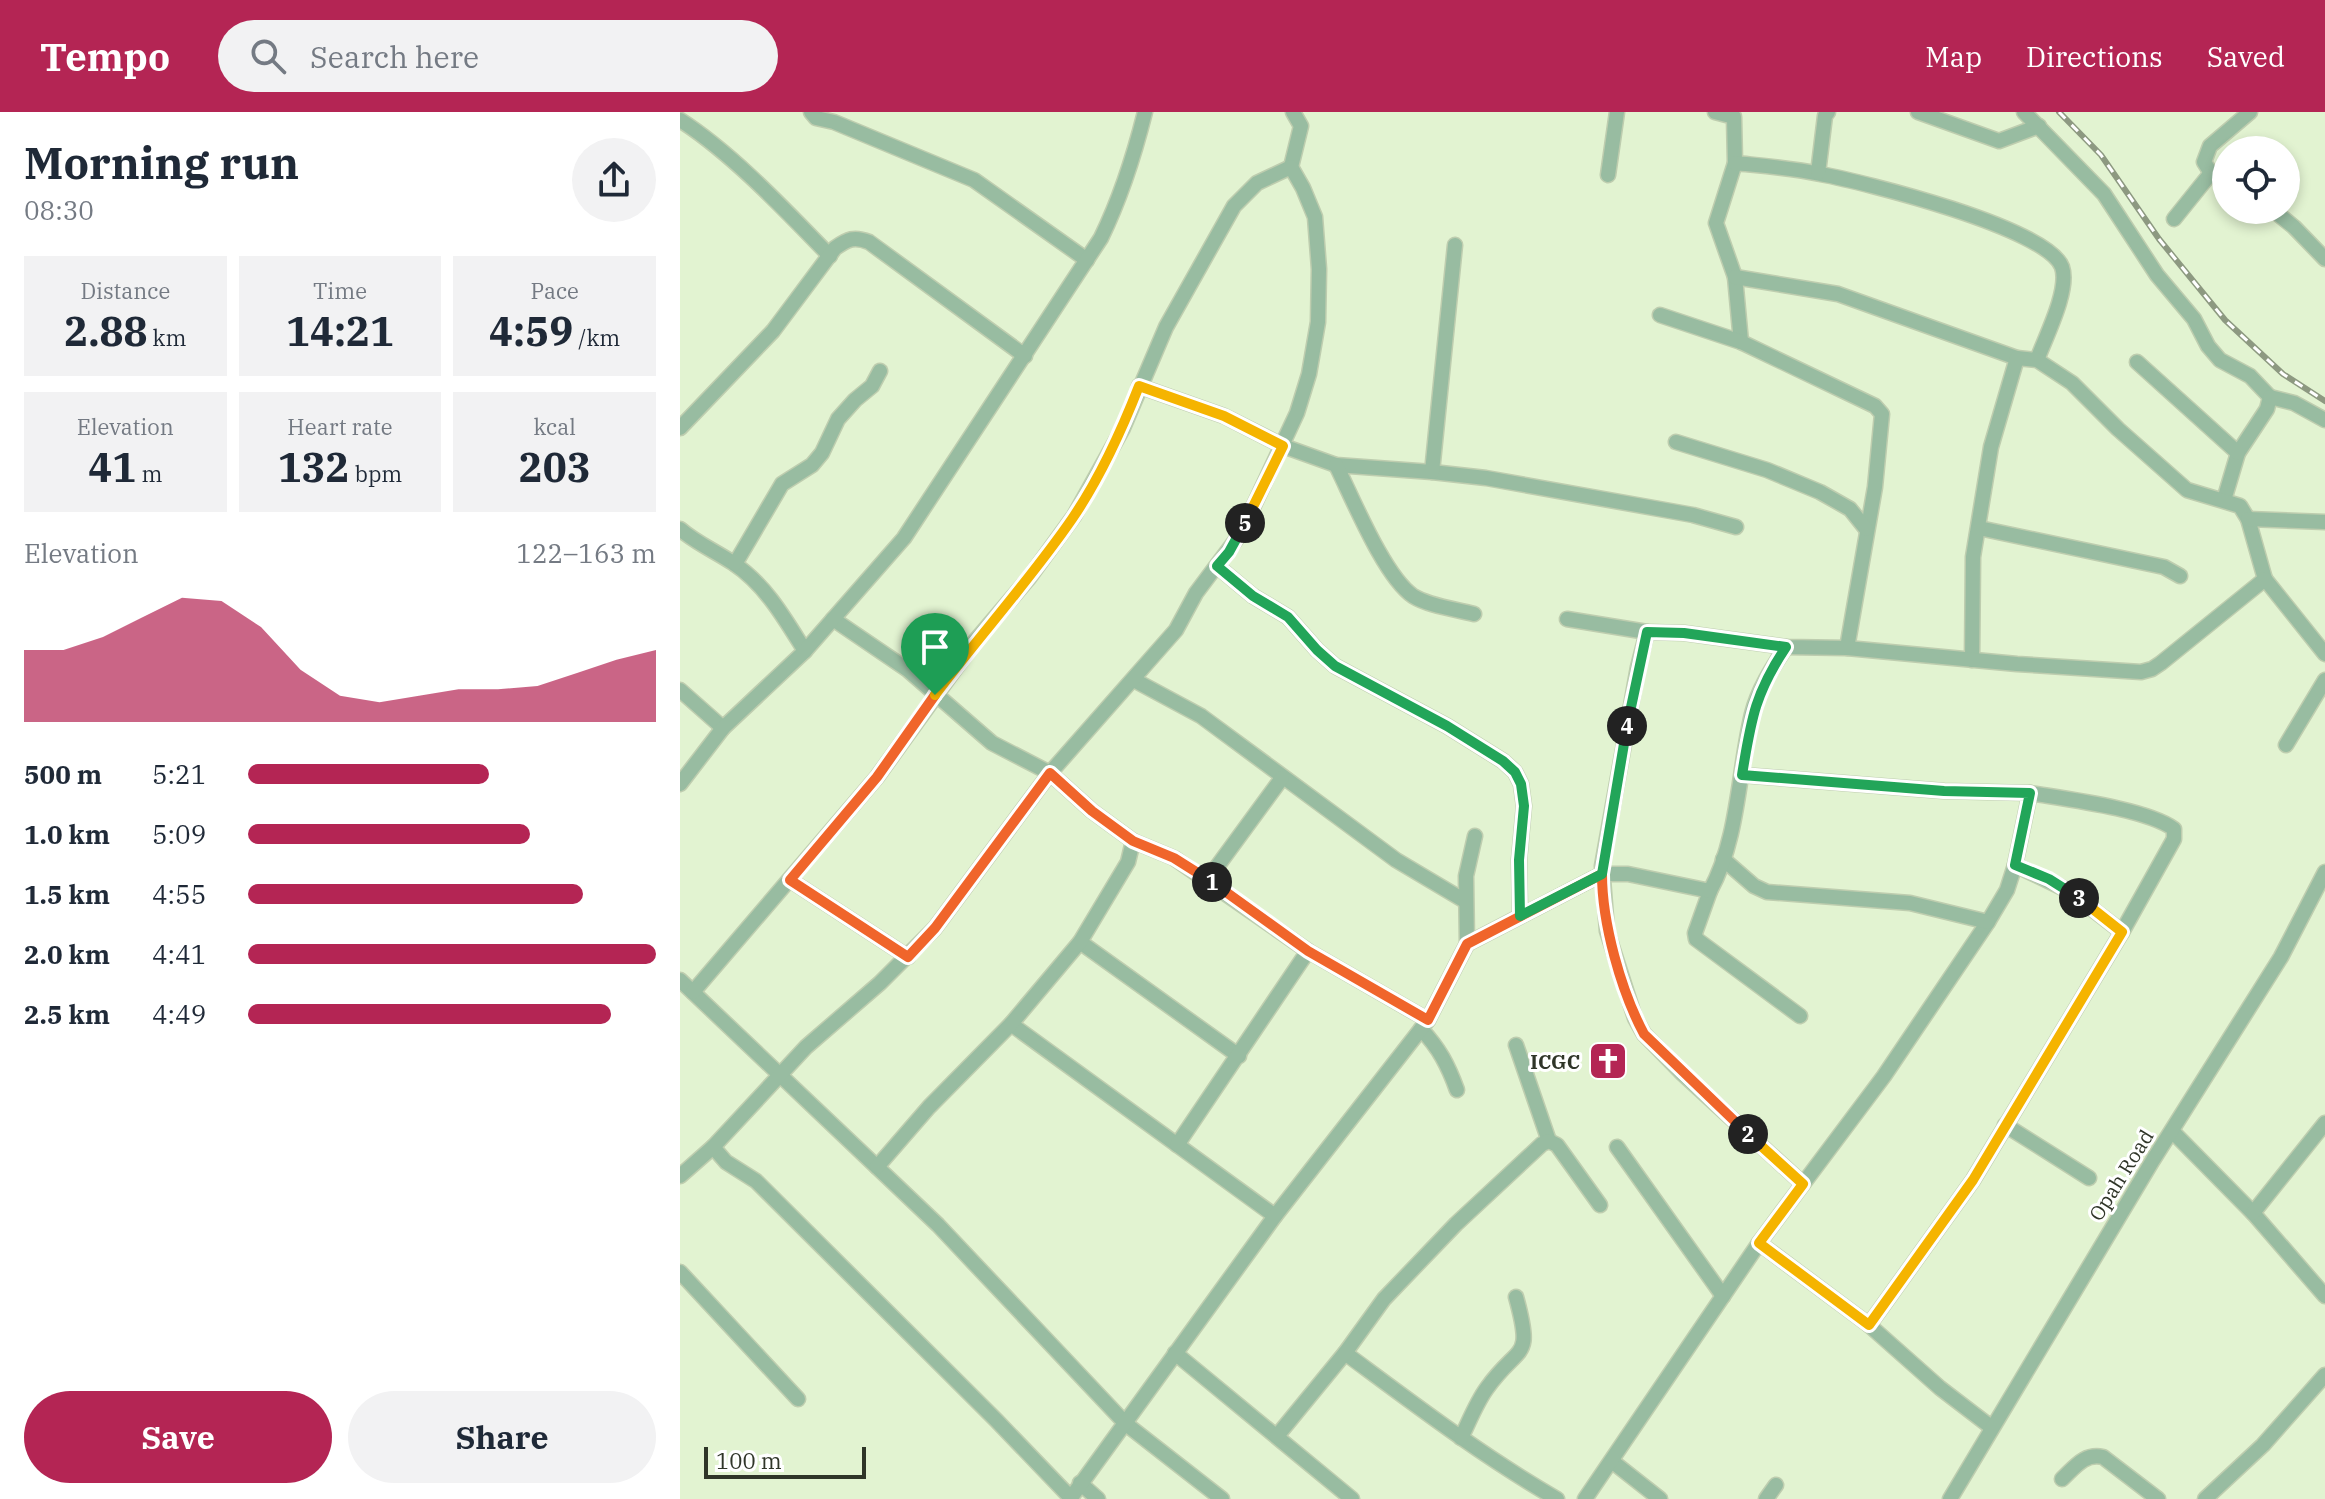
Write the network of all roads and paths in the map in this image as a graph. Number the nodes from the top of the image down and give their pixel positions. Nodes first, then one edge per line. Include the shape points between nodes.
1 (811, 112) edge
2 (1145, 112) edge
3 (1293, 112) edge
4 (1617, 112) edge
5 (1715, 112) edge
6 (1828, 112) edge
7 (1918, 112) edge
8 (2024, 112) edge
9 (2250, 112) edge
10 (1734, 114) edge
11 (680, 120) edge
12 (2039, 126) junction
13 (1735, 163) junction
14 (1291, 167) junction
15 (1818, 173) junction
16 (2211, 173) joint
17 (1608, 175) dead end
18 (2174, 219) dead end
19 (2290, 224) edge
20 (1455, 245) dead end
21 (830, 256) junction
22 (2325, 259) edge
23 (1087, 260) junction
24 (1735, 277) junction
25 (1660, 315) dead end
26 (1741, 342) junction
27 (1025, 356) junction
28 (2017, 358) junction
29 (2037, 360) junction
30 (2137, 362) dead end
31 (880, 371) dead end
32 (1139, 386) junction
33 (2270, 397) junction
34 (2325, 420) edge
35 (680, 428) edge
36 (1676, 442) dead end
37 (1283, 446) junction
38 (2238, 453) junction
39 (1336, 465) junction
40 (1432, 472) junction
41 (2224, 500) junction
42 (2248, 519) junction
43 (2325, 522) edge
44 (1736, 527) dead end
45 (1979, 528) junction
46 (680, 529) edge
47 (1866, 529) junction
48 (735, 564) junction
49 (1217, 566) junction
50 (2180, 576) dead end
51 (2265, 579) junction
52 (1474, 614) dead end
53 (833, 619) junction
54 (1567, 619) dead end
55 (1647, 632) junction
56 (1786, 647) junction
57 (1847, 648) junction
58 (805, 651) junction
59 (2325, 654) edge
60 (1972, 660) junction
61 (1134, 680) junction
62 (2325, 680) edge
63 (680, 690) edge
64 (935, 695) junction
65 (723, 728) junction
66 (2286, 745) dead end
67 (1050, 773) junction
68 (1742, 775) junction
69 (1282, 778) junction
70 (680, 784) edge
71 (2030, 793) junction
72 (1475, 836) dead end
73 (1133, 841) junction
74 (1723, 859) junction
75 (2015, 865) junction
76 (2325, 872) edge
77 (1602, 874) junction
78 (1208, 879) junction
79 (790, 880) junction
80 (1710, 891) junction
81 (1465, 901) junction
82 (1520, 916) junction
83 (1988, 922) junction
84 (2122, 932) junction
85 (1080, 942) junction
86 (1467, 944) junction
87 (1308, 951) junction
88 (908, 957) junction
89 (680, 980) edge
90 (693, 992) junction
91 (1800, 1016) dead end
92 (1011, 1024) junction
93 (1425, 1024) junction
94 (1516, 1045) dead end
95 (1239, 1056) junction
96 (781, 1073) junction
97 (1457, 1090) dead end
98 (2325, 1123) edge
99 (2005, 1125) junction
100 (2172, 1131) junction
101 (1549, 1141) junction
102 (1177, 1145) junction
103 (713, 1147) junction
104 (1617, 1147) dead end
105 (877, 1167) junction
106 (680, 1176) edge
107 (2089, 1178) dead end
108 (1803, 1184) junction
109 (1600, 1205) dead end
110 (2253, 1213) junction
111 (1275, 1216) junction
112 (1759, 1243) junction
113 (680, 1272) edge
114 (1723, 1296) junction
115 (2325, 1296) edge
116 (1516, 1297) dead end
117 (1869, 1325) junction
118 (1175, 1353) junction
119 (1345, 1353) junction
120 (2325, 1375) edge
121 (798, 1399) dead end
122 (1126, 1424) junction
123 (1991, 1427) junction
124 (1277, 1436) junction
125 (1461, 1438) junction
126 (1613, 1462) junction
127 (2062, 1479) dead end
128 (1080, 1483) junction
129 (1776, 1485) dead end
130 (1070, 1498) edge
131 (1098, 1499) edge
132 (1222, 1499) edge
133 (1352, 1499) edge
134 (1557, 1499) edge
135 (1585, 1499) edge
136 (1660, 1499) edge
137 (1766, 1499) edge
138 (1950, 1499) edge
139 (2158, 1499) edge
140 (2205, 1499) edge

1 - 23 street via 974,180
2 - 23 street via 1118,204
3 - 14 street via 1301,126
4 - 17 street
5 - 10 street
6 - 15 street
7 - 12 street via 1999,141
8 - 12 street
9 - 16 street via 2210,146 2204,162
10 - 13 street
11 - 21 street
12 - 33 street via 2114,206 2208,346
13 - 15 street
13 - 24 street via 1716,223
14 - 32 street via 1257,183 1234,206
14 - 37 street via 1315,217 1318,322 1309,374
15 - 29 street via 2009,228 2053,254 2065,281
16 - 18 street
19 - 22 street
20 - 40 street
21 - 27 street via 847,240 869,242
21 - 35 street via 773,331
23 - 27 street
24 - 26 street
24 - 28 street via 1838,294
25 - 26 street
26 - 47 street via 1882,414
27 - 53 street via 904,538
28 - 29 street
28 - 45 street via 1991,447
29 - 41 street via 2072,383 2187,490
30 - 38 street
31 - 48 street via 838,419 817,459 782,484
32 - 37 street via 1224,416
32 - 64 street via 1123,428 1074,516
33 - 34 street
33 - 38 street
36 - 47 street via 1820,492 1850,509
37 - 39 street
37 - 49 street via 1241,533
38 - 41 street
39 - 40 street
39 - 52 street via 1405,589 1416,598
40 - 44 street via 1693,515
41 - 42 street via 2240,506
42 - 43 street
42 - 51 street
45 - 50 street via 2164,567
45 - 60 street via 1973,557
46 - 48 street
47 - 57 street
48 - 58 street via 775,602
49 - 61 street via 1176,630
49 - 82 street via 1288,617 1335,666 1447,726 1515,772 1524,806
51 - 59 street
51 - 60 street via 2152,669
53 - 58 street
53 - 64 street
54 - 55 street
55 - 56 street
55 - 77 street
56 - 57 street
56 - 68 street via 1752,712
57 - 60 street
58 - 65 street
61 - 67 street
61 - 69 street via 1201,716
62 - 66 street
63 - 65 street
64 - 67 street via 992,743
64 - 79 street via 877,777
65 - 70 street
67 - 73 street
67 - 88 street
68 - 71 street
68 - 74 street
69 - 78 street
69 - 81 street via 1396,860
71 - 75 street
71 - 84 street via 2100,805 2174,829 2174,839
72 - 81 street
73 - 78 street
73 - 85 street via 1128,862
74 - 80 street
74 - 83 street via 1754,886 1778,895 1910,903
75 - 83 street
75 - 84 street via 2069,891
76 - 100 street, Opah Road via 2281,957
77 - 80 street via 1628,874
77 - 82 street
77 - 108 street via 1607,931 1644,1034
78 - 87 street
79 - 88 street
79 - 90 street
80 - 91 street via 1696,939
81 - 86 street
82 - 86 street
83 - 108 street
84 - 99 street
85 - 92 street
85 - 95 street
86 - 93 street
87 - 93 street
87 - 95 street
88 - 96 street
89 - 90 street
90 - 96 street
92 - 102 street
92 - 105 street
93 - 97 street
93 - 111 street
94 - 101 street
95 - 102 street
96 - 103 street
96 - 105 street
98 - 110 street
99 - 107 street
99 - 117 street via 1973,1180
100 - 110 street
100 - 123 street, Opah Road
101 - 109 street
101 - 119 street via 1456,1224 1394,1289
102 - 111 street
103 - 106 street
103 - 130 street via 756,1181
104 - 114 street
105 - 122 street
108 - 112 street
110 - 115 street
111 - 118 street
112 - 114 street
112 - 117 street
113 - 121 street
114 - 126 street
116 - 125 street via 1525,1329 1522,1351 1486,1389
117 - 123 street
118 - 122 street
118 - 124 street
119 - 124 street
119 - 125 street
120 - 140 street via 2263,1445
122 - 128 street
122 - 132 street
123 - 138 street, Opah Road
124 - 133 street
125 - 134 street
126 - 135 street
126 - 136 street
127 - 139 street via 2083,1459 2103,1457
128 - 130 street
128 - 131 street
129 - 137 street

